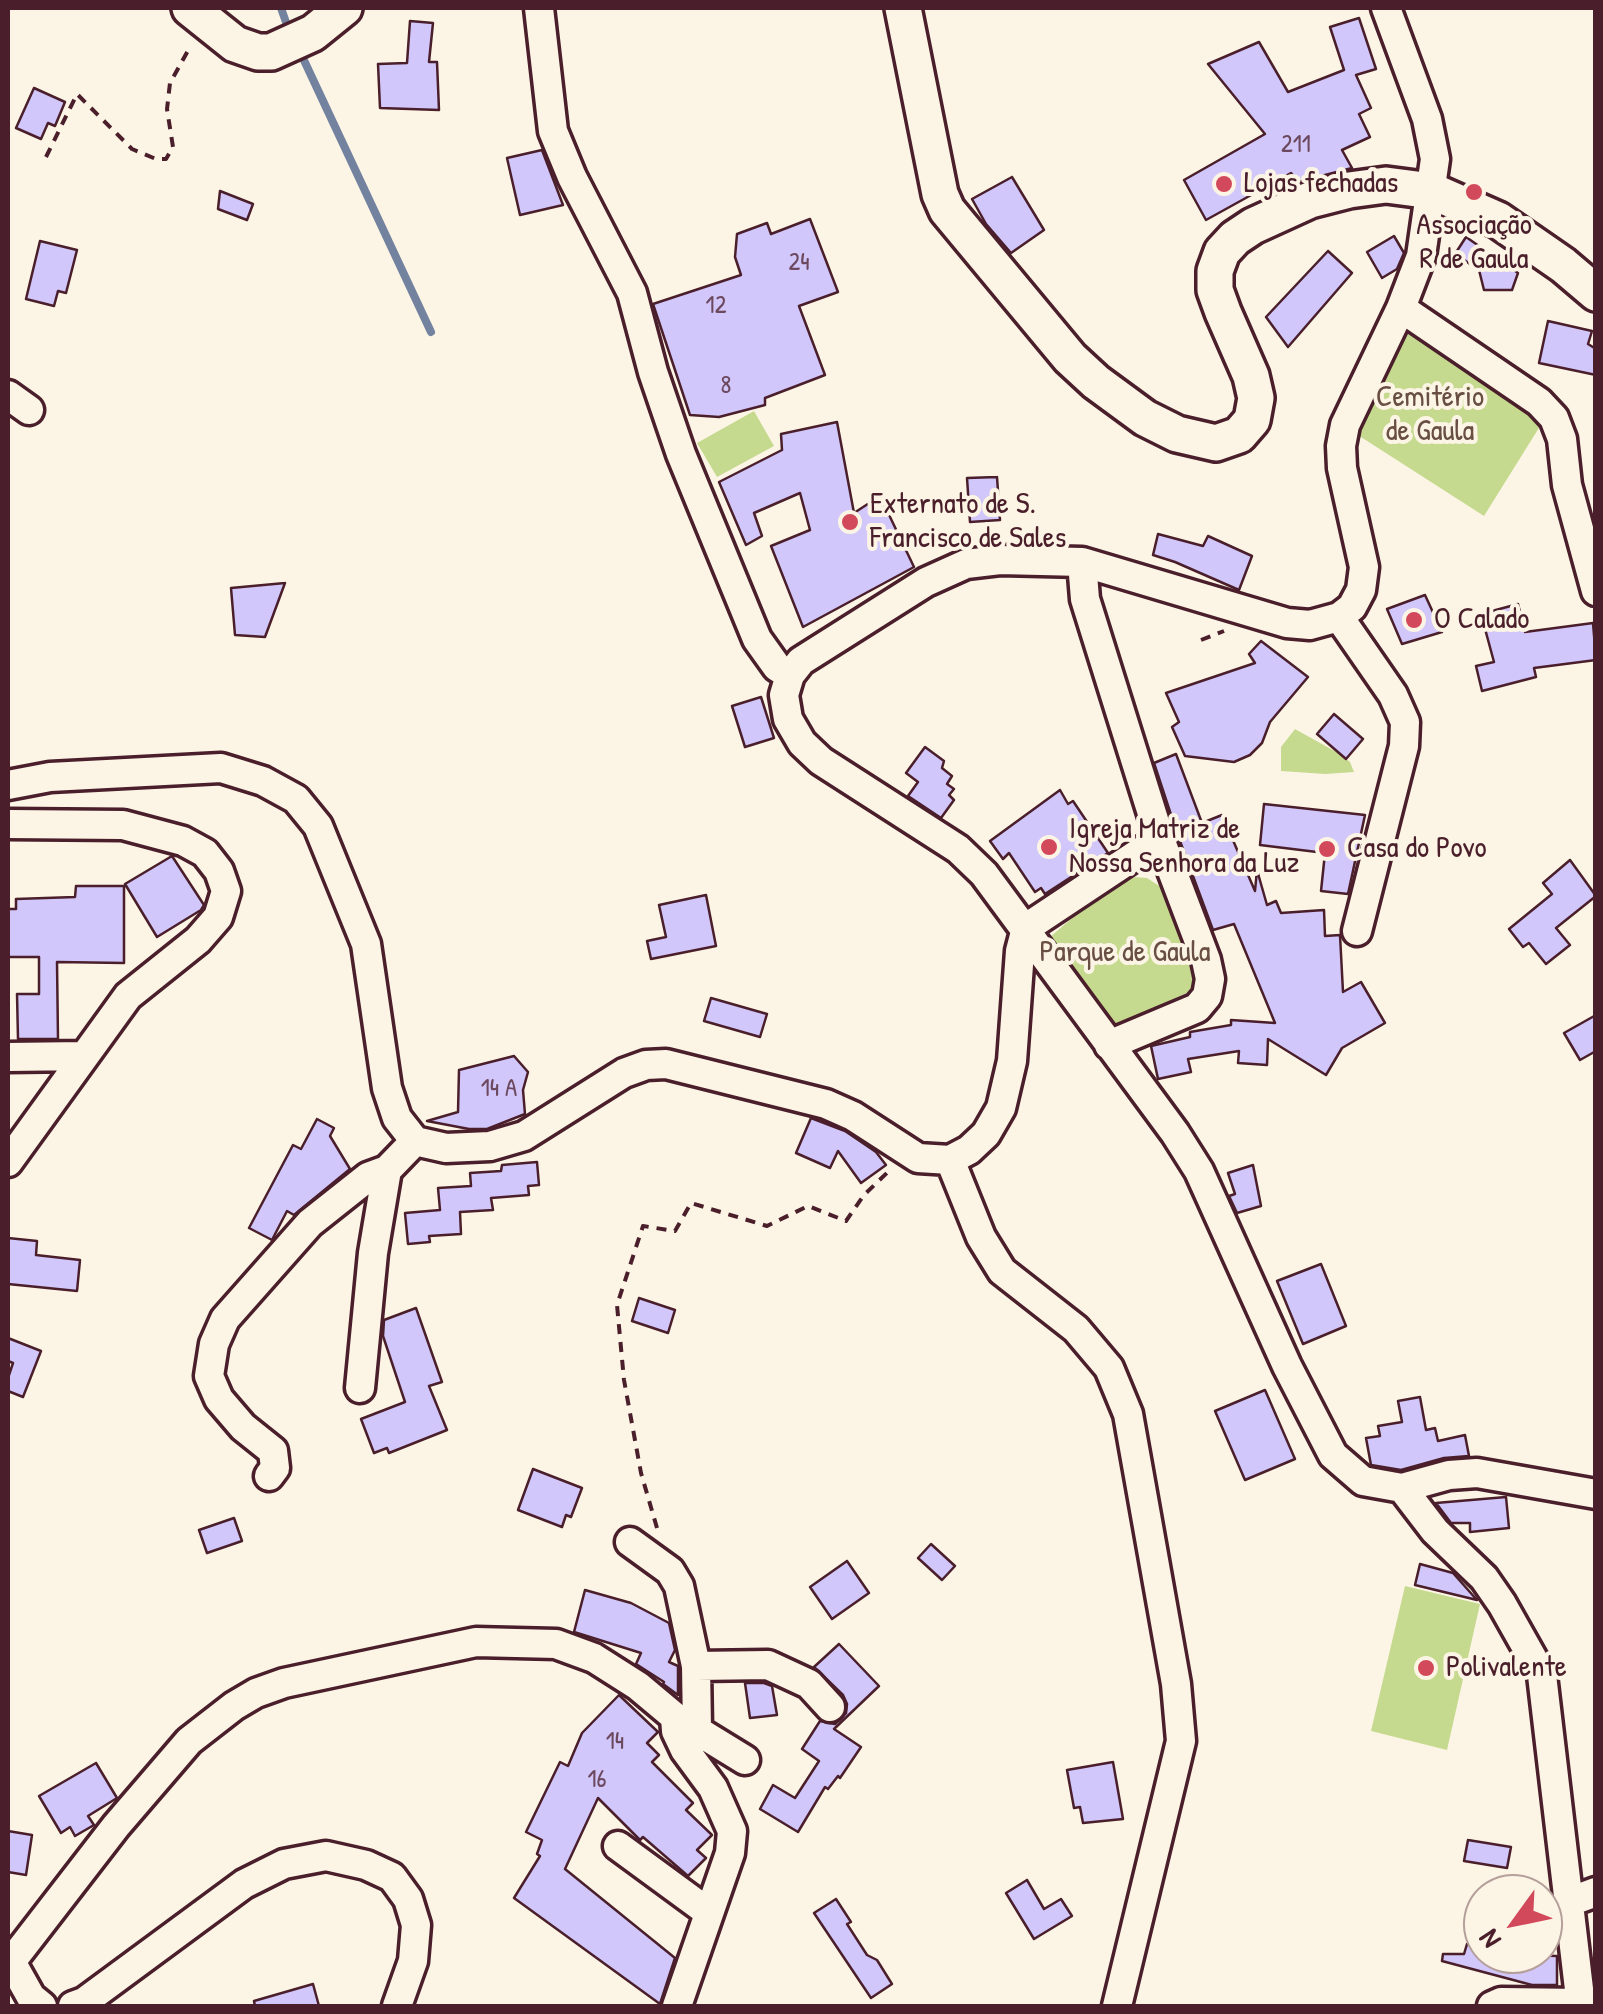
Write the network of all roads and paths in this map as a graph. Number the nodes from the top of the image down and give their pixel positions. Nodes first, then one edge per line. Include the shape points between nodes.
1 (344, 8) edge
2 (538, 8) edge
3 (903, 8) edge
4 (1386, 8) edge
5 (199, 15) edge
6 (312, 26) edge
7 (46, 157) dead end
8 (1432, 191) junction
9 (1596, 293) edge
10 (1402, 308) junction
11 (1082, 562) junction
12 (1596, 592) edge
13 (1339, 618) junction
14 (1238, 626) dead end
15 (1201, 640) dead end
16 (790, 675) junction
17 (8, 785) edge
18 (8, 824) edge
19 (1160, 838) junction
20 (1026, 928) junction
21 (1357, 931) dead end
22 (1109, 1045) junction
23 (83, 1056) junction
24 (8, 1057) edge
25 (414, 1140) junction
26 (902, 1150) junction
27 (950, 1160) junction
28 (8, 1162) edge
29 (387, 1170) junction
30 (360, 1388) dead end
31 (269, 1476) dead end
32 (1402, 1488) junction
33 (1596, 1494) edge
34 (630, 1542) dead end
35 (670, 1571) junction
36 (696, 1666) junction
37 (830, 1707) dead end
38 (686, 1722) junction
39 (745, 1760) dead end
40 (618, 1846) dead end
41 (1582, 1897) edge
42 (708, 1912) junction
43 (9, 1959) edge
44 (1581, 2005) edge
45 (42, 2006) edge
46 (73, 2006) edge
47 (398, 2006) edge
48 (677, 2006) edge
49 (1117, 2006) edge
50 (1492, 2006) edge

1 - 6 main road
2 - 16 street via 554,132 632,293 681,454 756,639
3 - 8 main road via 940,194 958,226 1096,382 1177,434 1216,442 1239,435 1252,420 1251,376 1216,290 1222,252 1235,238 1310,200 1349,190 1386,185
4 - 8 street via 1427,119 1435,159
5 - 6 main road via 258,52 271,52
5 - 7 path via 170,83 173,148 166,159 132,149 77,94
8 - 9 main road via 1498,220
8 - 10 street via 1421,256
10 - 12 street via 1554,418
10 - 13 street via 1340,446 1364,567 1361,590
11 - 13 street via 1287,622
11 - 16 street via 966,564 832,641
11 - 19 street via 1085,599
13 - 21 street via 1406,722
14 - 15 path
16 - 20 street via 784,695 788,719 802,743 958,849
17 - 25 street via 221,768 296,799 318,826 366,944 387,1088
18 - 23 street via 123,824 183,841 205,853 226,891 218,917 128,996
19 - 20 street
19 - 22 street via 1206,960 1208,996 1197,1008
20 - 22 street
20 - 27 street via 1001,1108 986,1134
22 - 32 street via 1199,1172 1334,1454 1363,1481
23 - 24 street
23 - 28 street
25 - 26 street via 446,1148 524,1136 624,1073 666,1064 826,1104
25 - 29 street
26 - 27 street
26 - 35 path via 846,1221 808,1206 768,1226 691,1203 675,1231 643,1226 616,1306 641,1473
27 - 49 street via 1002,1271 1076,1329 1109,1368 1128,1414 1181,1741
29 - 30 street
29 - 31 street via 368,1177 310,1223 225,1319 214,1344 208,1376 243,1427 274,1451
32 - 33 street via 1477,1473
32 - 41 street via 1484,1578 1542,1675
34 - 35 street
35 - 36 street via 686,1609
36 - 37 street via 768,1665 809,1684
36 - 38 street
38 - 39 street
38 - 42 street via 676,1731 732,1830
38 - 43 street via 594,1658 556,1644 476,1642 284,1683 256,1693 189,1741
40 - 42 street
41 - 44 street
42 - 48 street
43 - 45 street
44 - 50 street
46 - 47 street via 244,1884 284,1864 326,1856 392,1877 408,1899 416,1926

